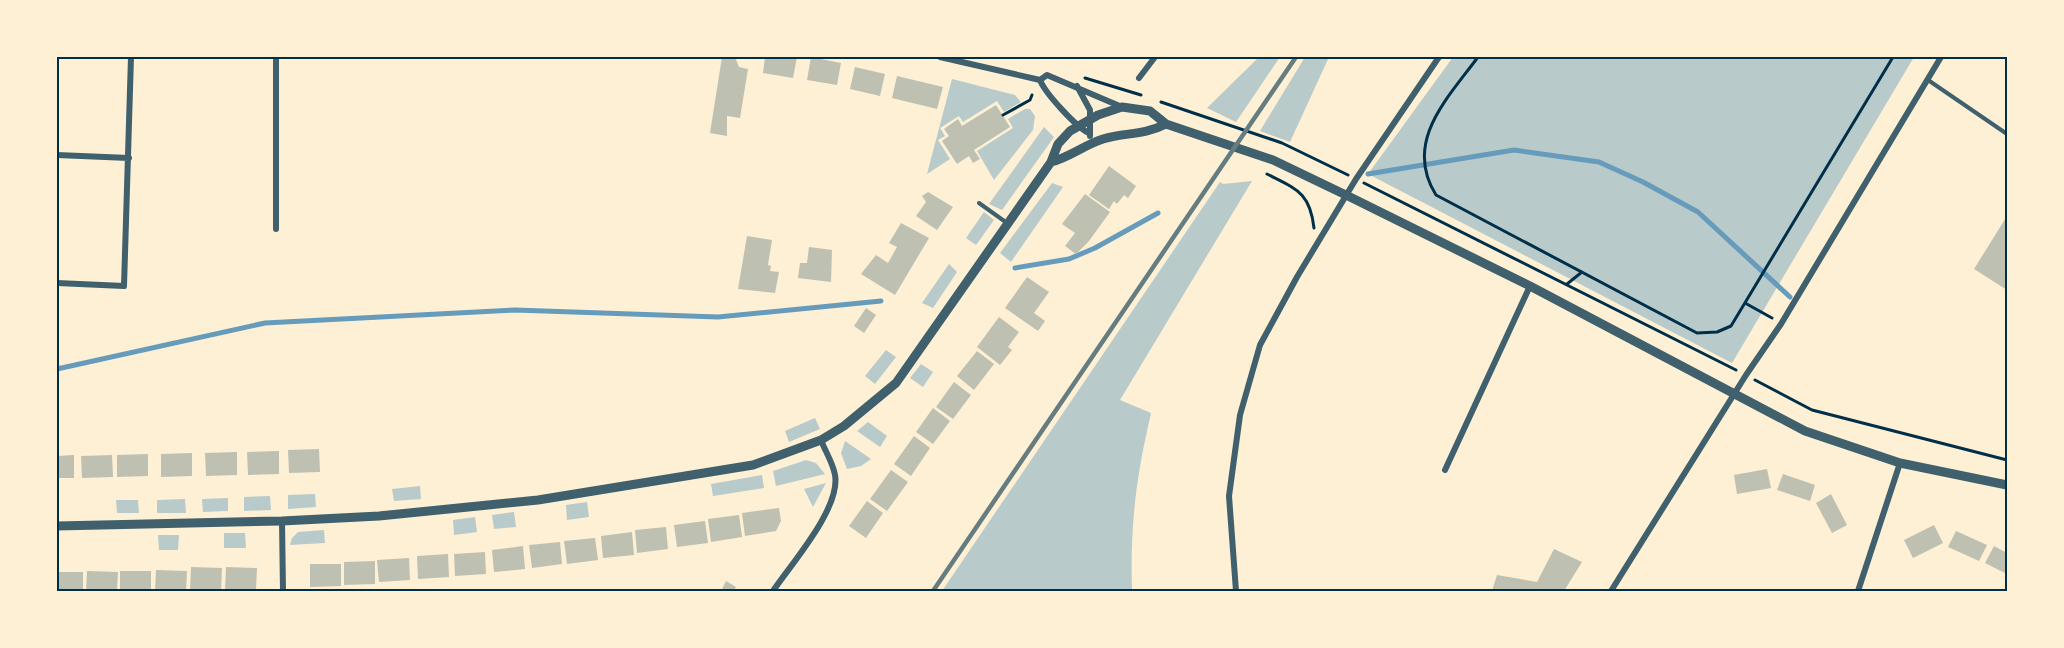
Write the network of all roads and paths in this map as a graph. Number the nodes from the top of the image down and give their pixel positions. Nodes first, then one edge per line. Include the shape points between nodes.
1 (131, 57) edge
2 (276, 57) edge
3 (940, 57) edge
4 (1155, 57) edge
5 (1439, 57) edge
6 (1478, 57) edge
7 (1893, 57) edge
8 (1941, 57) edge
9 (1139, 78) dead end
10 (1040, 80) junction
11 (1928, 80) junction
12 (1077, 86) junction
13 (1032, 95) dead end
14 (1122, 107) junction
15 (1003, 115) dead end
16 (1089, 120) junction
17 (1166, 124) junction
18 (1077, 127) junction
19 (1089, 133) junction
20 (2007, 134) edge
21 (1094, 142) junction
22 (57, 155) edge
23 (129, 158) junction
24 (1051, 162) junction
25 (1266, 173) dead end
26 (1356, 179) junction
27 (1348, 196) junction
28 (979, 203) dead end
29 (1007, 223) junction
30 (276, 230) dead end
31 (1316, 247) junction
32 (1582, 272) junction
33 (57, 283) edge
34 (1567, 284) junction
35 (1530, 286) junction
36 (1745, 303) junction
37 (1781, 324) junction
38 (1746, 375) junction
39 (1734, 395) junction
40 (820, 441) junction
41 (2007, 460) edge
42 (1900, 463) junction
43 (1446, 470) dead end
44 (2005, 486) edge
45 (282, 521) junction
46 (57, 526) edge
47 (283, 591) edge
48 (773, 591) edge
49 (1236, 591) edge
50 (1611, 591) edge
51 (1858, 591) edge

1 - 23 street
2 - 30 street
3 - 10 street
4 - 9 street
5 - 26 street
6 - 32 path via 1431,122 1425,148 1425,178 1436,195
7 - 36 path
8 - 11 street
10 - 12 street via 1047,75
10 - 18 street via 1043,89
11 - 20 lane
11 - 37 street
12 - 14 street
12 - 16 street via 1087,102
12 - 26 path via 1086,77 1119,88 1281,143
13 - 15 path
14 - 16 street
14 - 17 street via 1150,111
16 - 18 street
16 - 19 street
17 - 21 street via 1148,133
17 - 27 street via 1273,160
18 - 19 street
18 - 24 street via 1058,144
19 - 21 street
21 - 24 street via 1071,157
22 - 23 street
23 - 33 street via 124,286
24 - 29 street
25 - 31 path via 1303,193 1312,209
26 - 27 street
26 - 34 path
27 - 31 street
27 - 35 street
28 - 29 lane
29 - 40 street via 896,382
31 - 49 street via 1260,345 1240,415 1229,496
32 - 34 path
32 - 36 path via 1697,333 1717,332 1731,326
34 - 38 path
35 - 39 street
35 - 43 street
36 - 37 path
37 - 38 street
38 - 39 street
38 - 41 path via 1812,410
39 - 42 street via 1829,442
39 - 50 street
40 - 45 street via 753,465 538,500
40 - 48 street via 835,474 831,506
42 - 44 street
42 - 51 street
45 - 46 street
45 - 47 street

